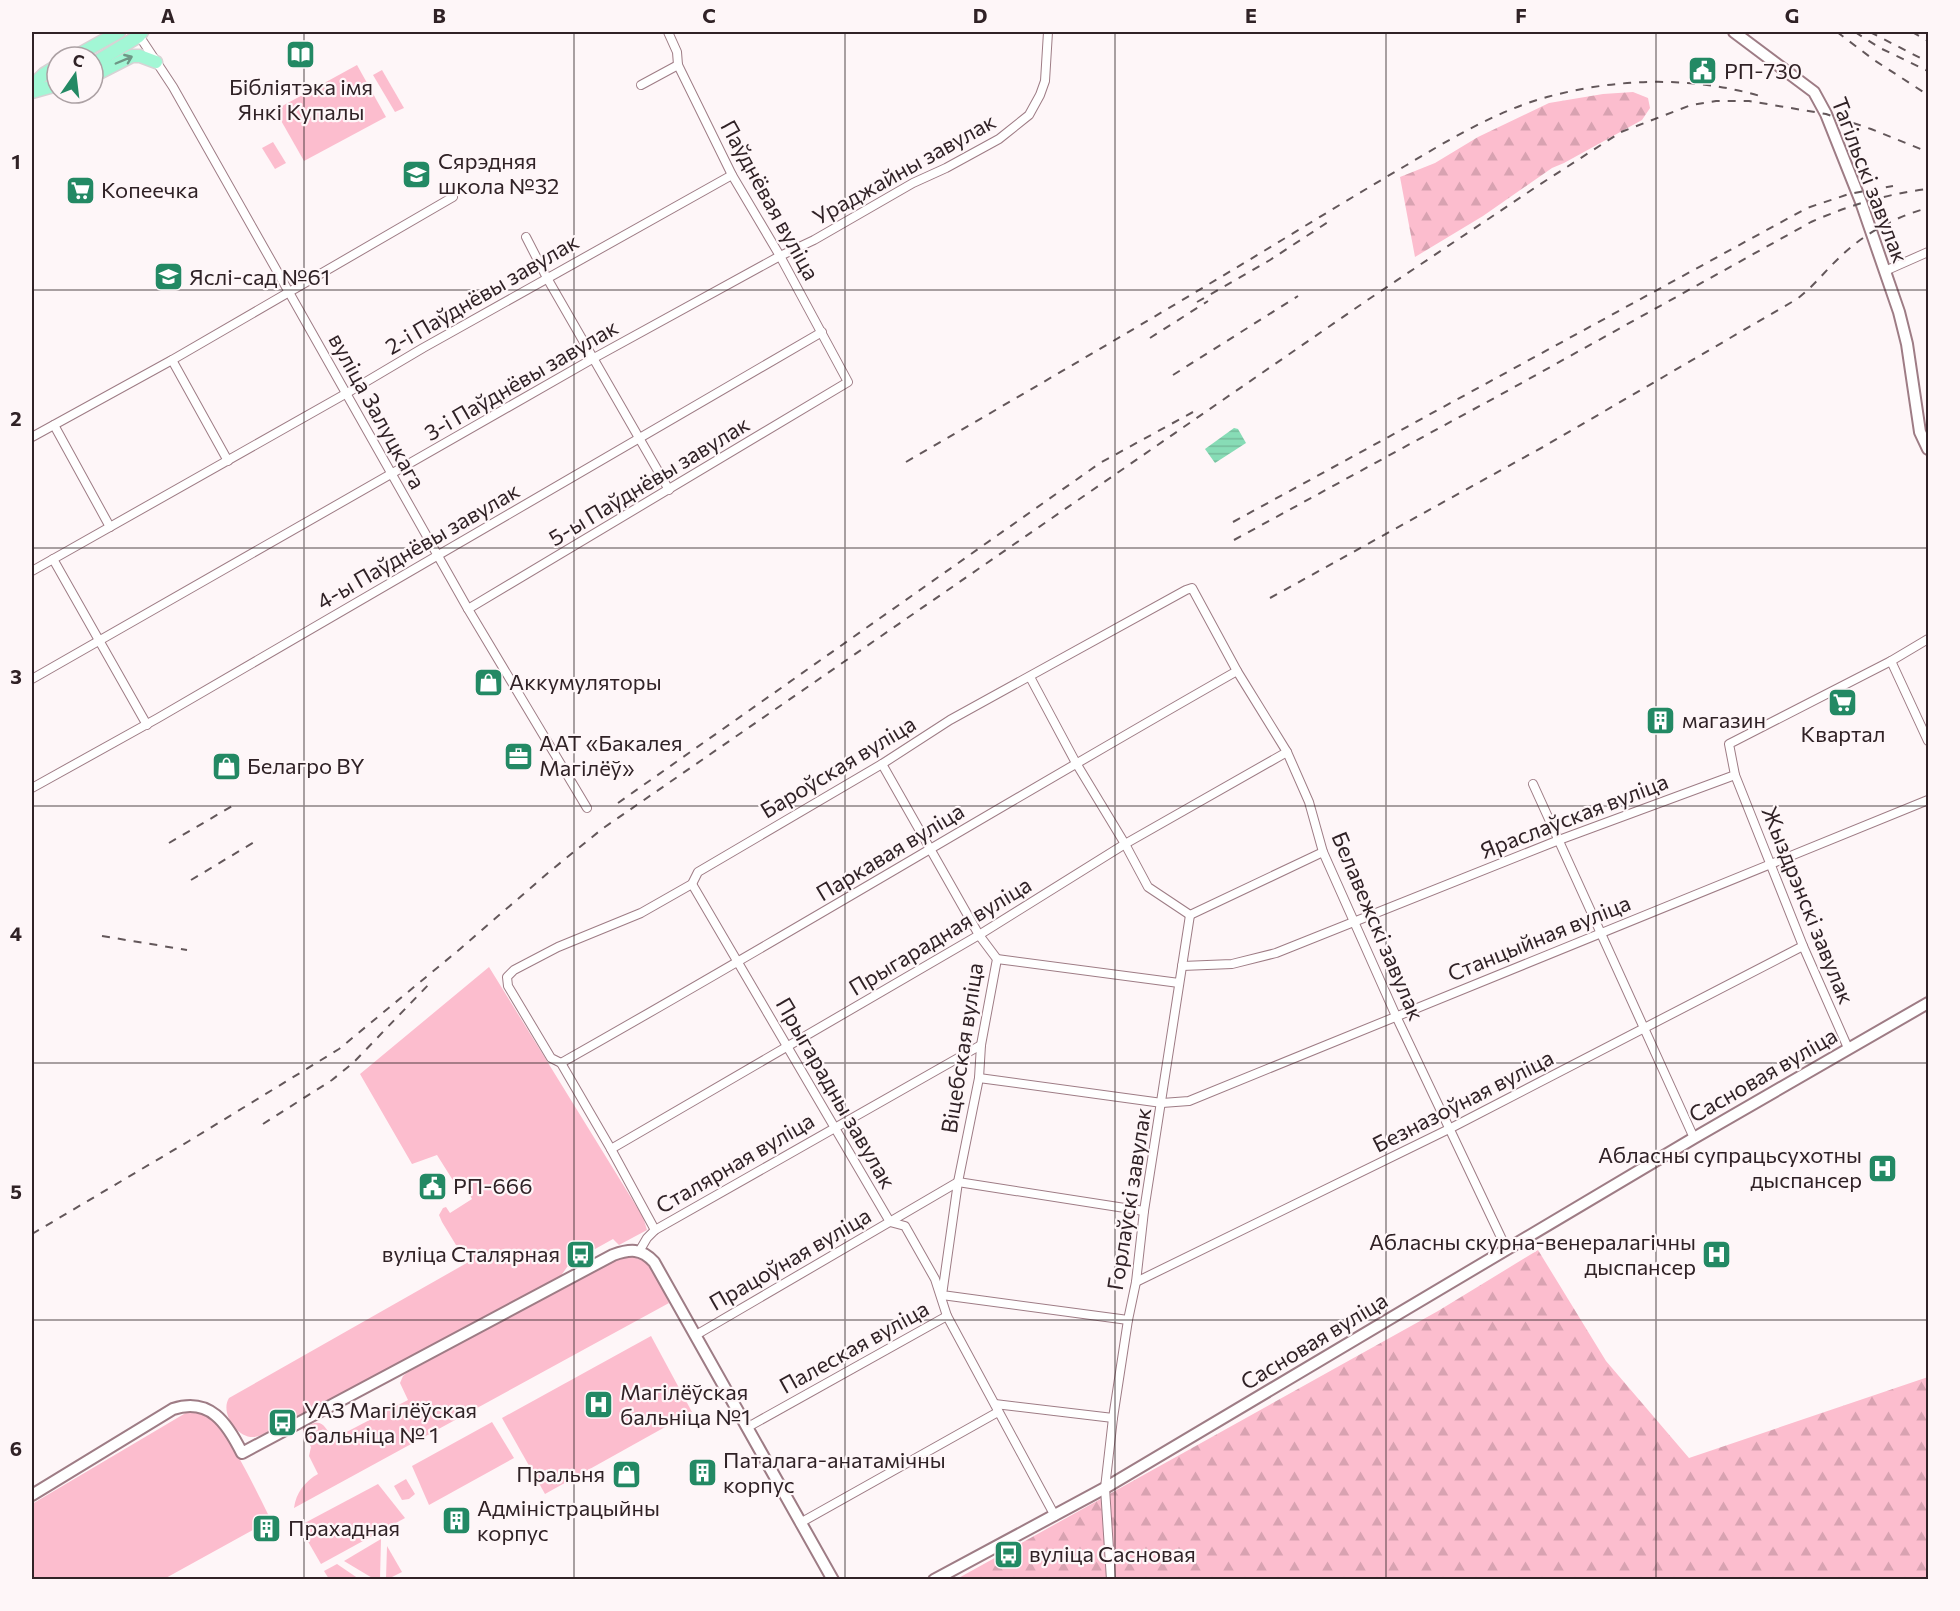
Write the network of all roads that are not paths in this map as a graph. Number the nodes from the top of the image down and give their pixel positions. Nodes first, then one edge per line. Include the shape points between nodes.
1 (119, 32) edge
2 (668, 32) edge
3 (1048, 32) edge
4 (1734, 32) edge
5 (139, 33) edge
6 (96, 45) edge
7 (105, 56) edge
8 (156, 62) junction
9 (678, 65) junction
10 (105, 70) edge
11 (45, 73) edge
12 (641, 85) dead end
13 (32, 86) edge
14 (732, 175) junction
15 (453, 197) dead end
16 (526, 237) dead end
17 (1929, 252) edge
18 (780, 256) junction
19 (1885, 271) junction
20 (547, 278) junction
21 (288, 292) junction
22 (822, 332) junction
23 (594, 358) junction
24 (172, 360) junction
25 (848, 382) joint
26 (347, 393) junction
27 (54, 425) junction
28 (32, 437) edge
29 (640, 438) junction
30 (1929, 449) edge
31 (228, 461) junction
32 (392, 475) junction
33 (669, 490) junction
34 (110, 526) junction
35 (437, 555) junction
36 (53, 559) junction
37 (32, 571) edge
38 (1192, 588) joint
39 (468, 609) junction
40 (1929, 639) edge
41 (100, 640) junction
42 (1891, 661) junction
43 (1237, 671) junction
44 (1030, 676) junction
45 (32, 679) edge
46 (147, 725) junction
47 (1929, 741) edge
48 (1287, 752) junction
49 (1076, 763) junction
50 (882, 764) junction
51 (1736, 775) junction
52 (1533, 784) dead end
53 (32, 788) edge
54 (1929, 800) edge
55 (587, 808) dead end
56 (1559, 840) junction
57 (1125, 844) junction
58 (929, 849) junction
59 (1323, 852) junction
60 (1771, 863) junction
61 (692, 884) junction
62 (1190, 915) junction
63 (1354, 921) junction
64 (1601, 933) junction
65 (979, 935) junction
66 (1803, 946) junction
67 (997, 959) junction
68 (740, 963) junction
69 (1182, 966) junction
70 (1179, 983) junction
71 (1929, 1003) edge
72 (1396, 1016) junction
73 (1645, 1028) junction
74 (981, 1045) junction
75 (789, 1047) junction
76 (1848, 1048) junction
77 (561, 1064) junction
78 (979, 1078) junction
79 (1162, 1103) junction
80 (835, 1126) junction
81 (1449, 1129) junction
82 (1694, 1138) junction
83 (611, 1149) junction
84 (958, 1182) junction
85 (1144, 1211) junction
86 (890, 1222) junction
87 (655, 1230) junction
88 (640, 1250) junction
89 (1507, 1250) junction
90 (1136, 1282) junction
91 (942, 1295) junction
92 (947, 1316) junction
93 (1128, 1320) junction
94 (696, 1335) junction
95 (996, 1408) junction
96 (1113, 1418) junction
97 (748, 1427) junction
98 (1105, 1488) junction
99 (32, 1495) edge
100 (1055, 1516) junction
101 (800, 1523) junction
102 (833, 1580) edge
103 (934, 1580) edge
104 (1111, 1580) edge

1 - 6 main road
2 - 9 street, Паўднёвая вуліца
3 - 18 street, Ураджайны завулак via 1045,81 1029,115 990,145
4 - 19 main road, Тагільскі завулак via 1814,92 1855,186
5 - 7 main road
5 - 8 street, вуліца Залуцкага
10 -> 8 main road via 132,56
8 - 21 street, вуліца Залуцкага
9 - 12 street
9 - 14 street, Паўднёвая вуліца
11 - 13 main road
14 - 18 street, Паўднёвая вуліца
14 - 20 street, 2-і Паўднёвы завулак
15 - 21 street
16 - 20 street
17 - 19 street
18 - 22 street, Паўднёвая вуліца
18 - 23 street, 3-і Паўднёвы завулак
19 - 30 main road, Тагільскі завулак via 1907,344 1920,432
20 - 23 street
20 - 26 street, 2-і Паўднёвы завулак
21 - 24 street
21 - 26 street, вуліца Залуцкага
22 - 25 street, Паўднёвая вуліца
22 - 29 street, 4-ы Паўднёвы завулак
23 - 29 street
23 - 32 street, 3-і Паўднёвы завулак
24 - 27 street
24 - 31 street
25 - 33 street, 5-ы Паўднёвы завулак
26 - 31 street, 2-і Паўднёвы завулак
26 - 32 street, вуліца Залуцкага
27 - 28 street
27 - 34 street
29 - 33 street
29 - 35 street, 4-ы Паўднёвы завулак
31 - 34 street, 2-і Паўднёвы завулак
32 - 35 street, вуліца Залуцкага
32 - 41 street, 3-і Паўднёвы завулак
33 - 39 street, 5-ы Паўднёвы завулак
34 - 36 street, 2-і Паўднёвы завулак
35 - 39 street, вуліца Залуцкага
35 - 46 street, 4-ы Паўднёвы завулак
36 - 37 street, 2-і Паўднёвы завулак
36 - 41 street
38 - 43 street, Белавежскі завулак
38 - 44 street, Бароўская вуліца
39 - 55 street, вуліца Залуцкага
40 - 42 street
41 - 45 street, 3-і Паўднёвы завулак
41 - 46 street
42 - 47 street
42 - 51 street via 1729,744
43 - 48 street, Белавежскі завулак
43 - 49 street, Паркавая вуліца
44 - 49 street
44 - 50 street, Бароўская вуліца via 950,720
46 - 53 street, 4-ы Паўднёвы завулак
48 - 57 street, Прыгарадная вуліца
48 - 59 street, Белавежскі завулак via 1309,802
49 - 57 street
49 - 58 street, Паркавая вуліца
50 - 58 street, Віцебская вуліца
50 - 61 street, Бароўская вуліца via 698,872
51 - 56 street, Яраслаўская вуліца
51 - 60 street, Жыздрэнскі завулак
52 - 56 street
54 - 60 street, Станцыйная вуліца
56 - 63 street, Яраслаўская вуліца
56 - 64 street
57 - 62 street via 1148,886
57 - 65 street, Прыгарадная вуліца
58 - 65 street, Віцебская вуліца
58 - 68 street, Паркавая вуліца
59 - 62 street
59 - 63 street, Белавежскі завулак
60 - 64 street, Станцыйная вуліца
60 - 66 street, Жыздрэнскі завулак
61 - 68 street, Прыгарадны завулак
61 - 77 street, Бароўская вуліца via 641,913 558,947 507,977 508,986 551,1058
62 - 69 street, Горлаўскі завулак
63 - 69 street, Яраслаўская вуліца via 1276,953 1232,964
63 - 72 street, Белавежскі завулак
64 - 72 street, Станцыйная вуліца
64 - 73 street
65 - 67 street, Віцебская вуліца
65 - 75 street, Прыгарадная вуліца
66 - 73 street, Безназоўная вуліца
66 - 76 street, Жыздрэнскі завулак
67 - 70 street
67 - 74 street, Віцебская вуліца
68 - 75 street, Прыгарадны завулак
68 - 77 street, Паркавая вуліца
69 - 70 street, Горлаўскі завулак
70 - 79 street, Горлаўскі завулак
71 - 76 main road, Сасновая вуліца
72 - 79 street, Станцыйная вуліца via 1189,1101
72 - 81 street, Белавежскі завулак
73 - 81 street, Безназоўная вуліца
73 - 82 street
74 - 78 street, Віцебская вуліца
74 - 80 street, Сталярная вуліца
75 - 80 street, Прыгарадны завулак
75 - 83 street, Прыгарадная вуліца
76 - 82 main road, Сасновая вуліца
77 - 83 street
78 - 79 street
78 - 84 street, Віцебская вуліца
79 - 85 street, Горлаўскі завулак
80 - 86 street, Прыгарадны завулак
80 - 87 street, Сталярная вуліца
81 - 89 street, Белавежскі завулак
81 - 90 street, Безназоўная вуліца
82 - 89 main road, Сасновая вуліца
83 - 87 street
84 - 85 street
84 - 86 street, Працоўная вуліца
84 - 91 street, Віцебская вуліца
85 - 90 street, Горлаўскі завулак
86 - 91 street, Прыгарадны завулак via 905,1226
86 - 94 street, Працоўная вуліца
87 - 88 street, Сталярная вуліца
88 - 94 main road via 654,1262
88 - 99 main road via 613,1255 242,1453 215,1413 184,1405
89 - 98 main road, Сасновая вуліца
90 - 93 street, Горлаўскі завулак
91 - 92 street, Прыгарадны завулак
91 - 93 street, Палеская вуліца
92 - 95 street
92 - 97 street, Палеская вуліца
93 - 96 street, Горлаўскі завулак
94 - 97 main road
95 - 96 street
95 - 100 street
95 - 101 street
96 - 98 street, Горлаўскі завулак
97 - 101 main road
98 - 100 main road, Сасновая вуліца
98 - 104 street, Горлаўскі завулак
100 - 103 main road, Сасновая вуліца
101 - 102 main road

